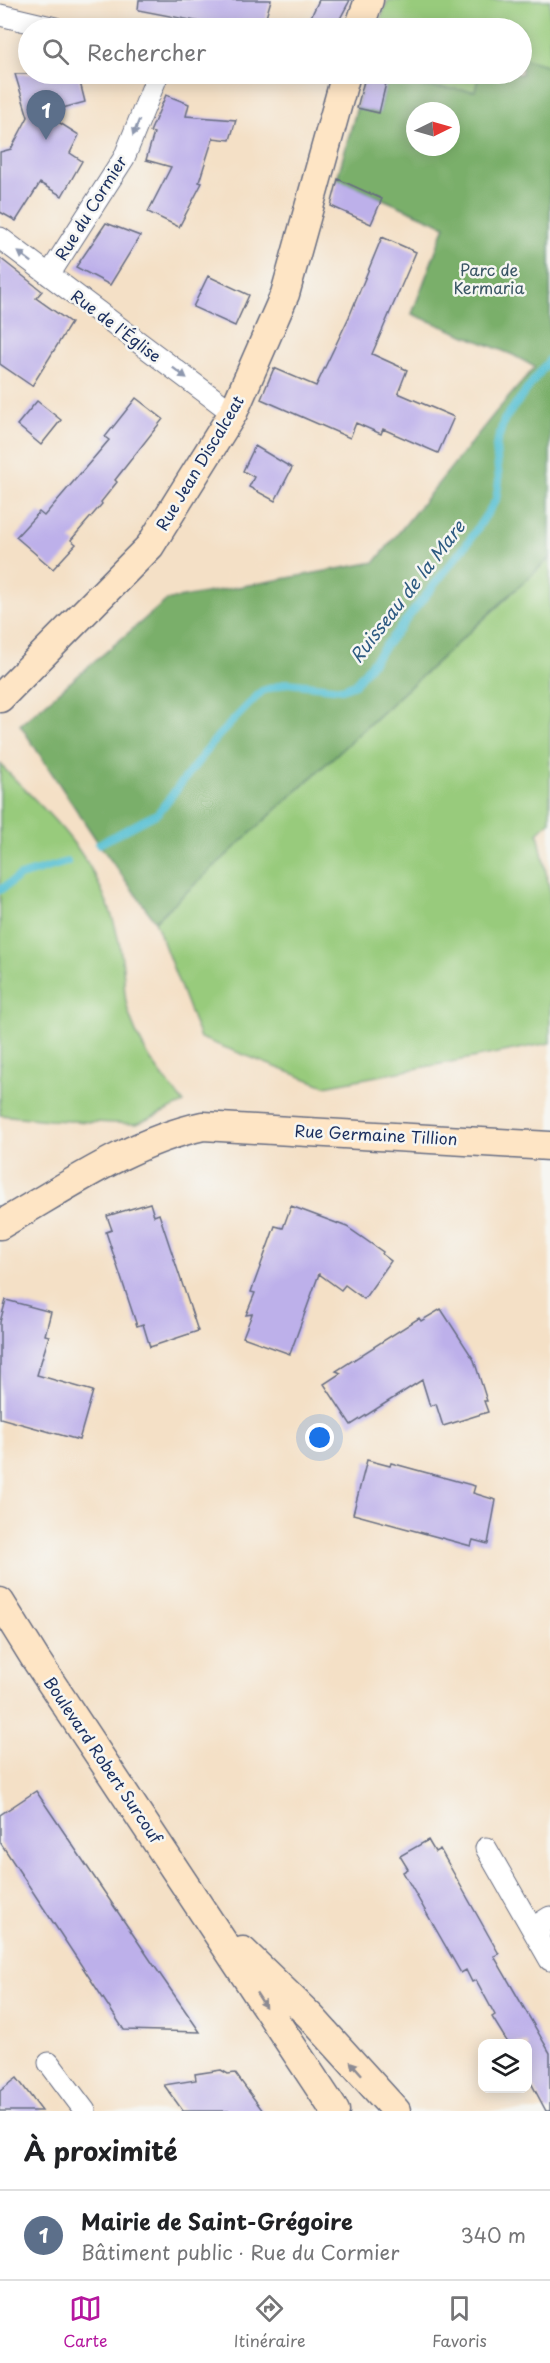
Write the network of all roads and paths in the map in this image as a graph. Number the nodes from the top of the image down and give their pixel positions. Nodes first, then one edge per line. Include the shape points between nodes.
1 (369, 0) edge
2 (0, 15) edge
3 (363, 18) edge
4 (18, 19) edge
5 (154, 84) edge
6 (343, 84) edge
7 (0, 238) edge
8 (49, 275) junction
9 (233, 413) junction
10 (0, 698) edge
11 (550, 1146) edge
12 (0, 1225) edge
13 (0, 1602) edge
14 (486, 1848) dead end
15 (207, 1916) junction
16 (550, 1917) edge
17 (538, 1939) junction
18 (550, 1960) edge
19 (49, 2063) dead end
20 (84, 2111) edge
21 (336, 2111) edge
22 (396, 2111) edge

1 - 3 street
2 - 4 street
5 -> 8 street, Rue du Cormier via 124,159
6 - 9 street, Rue Jean Discalceat via 285,294
8 -> 7 street, Rue de l'Église
8 -> 9 street, Rue de l'Église
9 - 10 street, Rue Jean Discalceat via 150,546
11 - 12 street, Rue Germaine Tillion via 203,1126 142,1144
13 - 15 street, Boulevard Robert Surcouf
14 - 17 street
15 -> 21 street, Boulevard Robert Surcouf
22 -> 15 street, Boulevard Robert Surcouf via 310,2016
16 - 17 street via 542,1922
17 - 18 street
19 - 20 street

